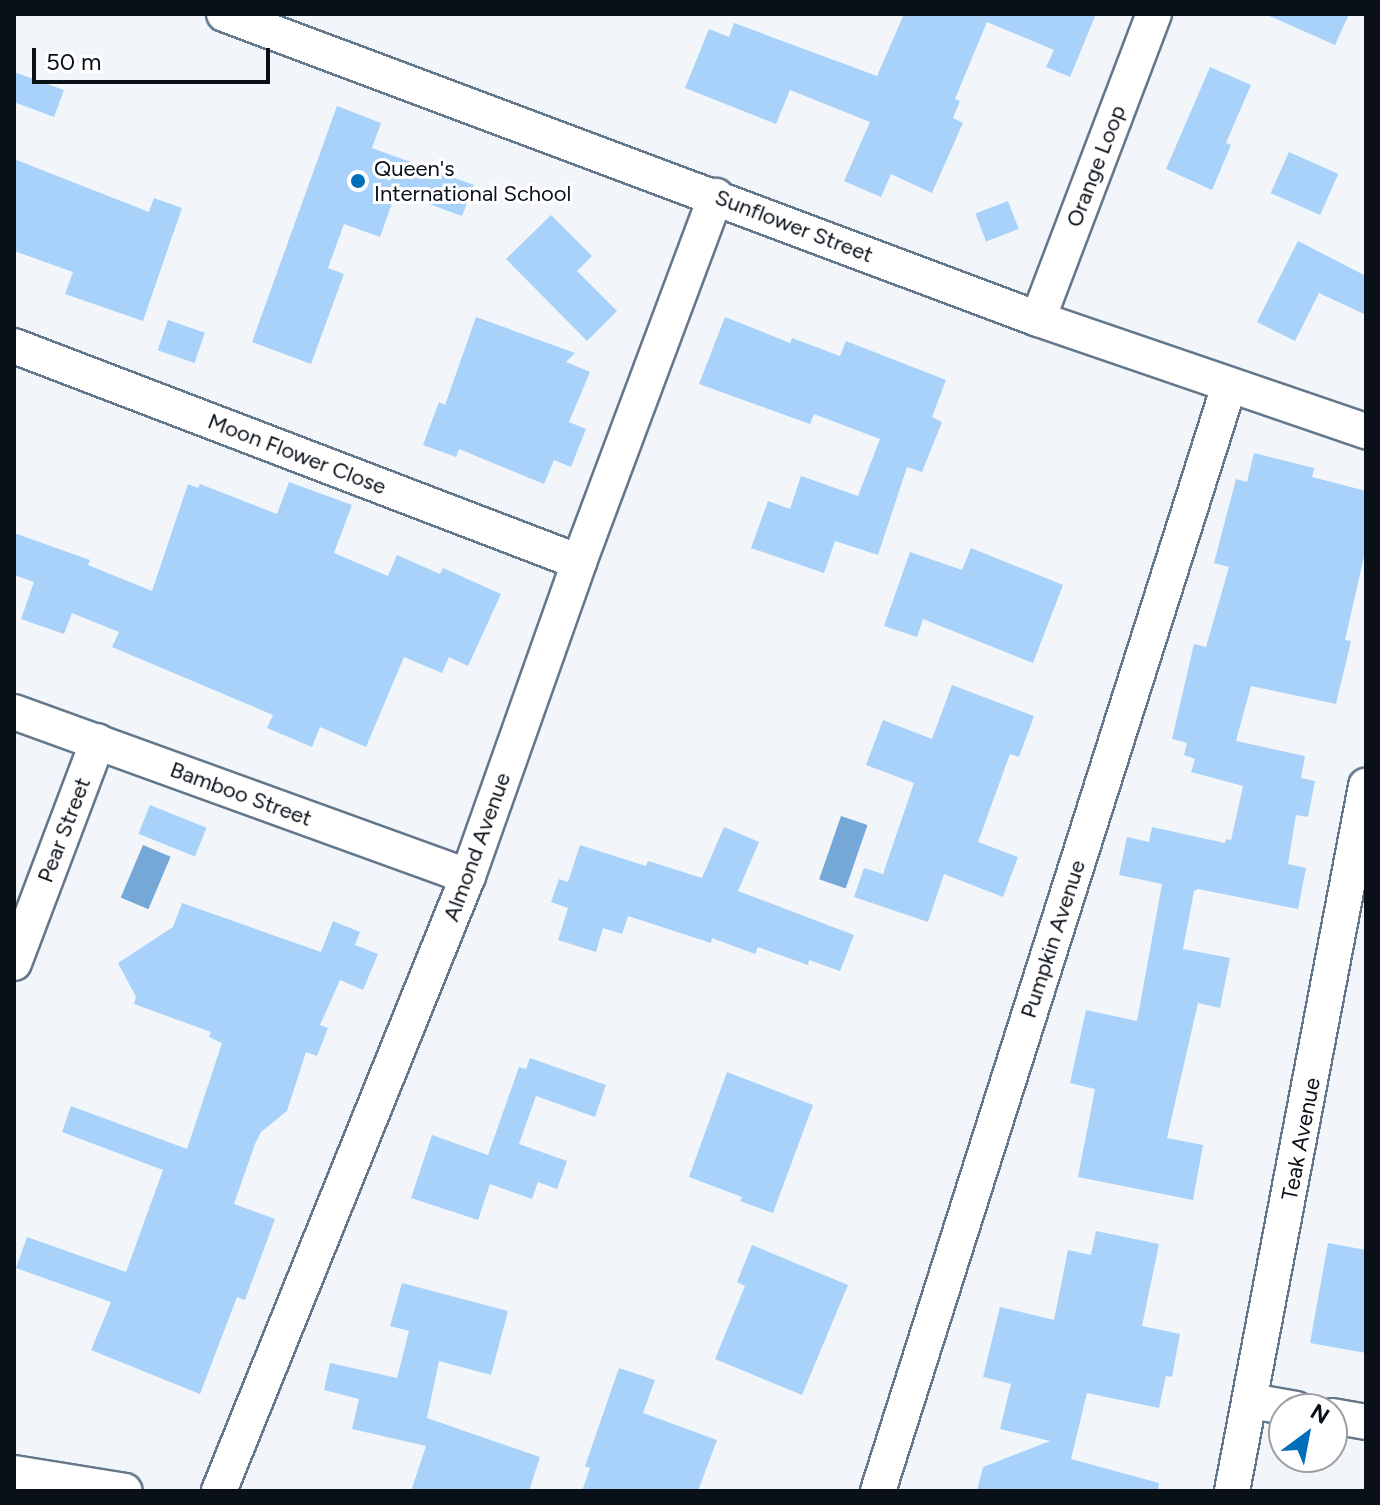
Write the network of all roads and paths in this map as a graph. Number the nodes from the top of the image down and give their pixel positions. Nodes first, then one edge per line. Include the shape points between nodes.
1 (224, 14) edge
2 (1154, 14) edge
3 (716, 196) junction
4 (1038, 319) junction
5 (14, 346) edge
6 (1229, 386) junction
7 (1366, 431) edge
8 (579, 562) junction
9 (14, 712) edge
10 (98, 741) junction
11 (1366, 786) edge
12 (468, 876) junction
13 (14, 963) edge
14 (1251, 1401) junction
15 (1268, 1404) edge
16 (14, 1473) edge
17 (125, 1491) edge
18 (219, 1491) edge
19 (878, 1491) edge
20 (1232, 1491) edge

1 - 3 street, Sunflower Street
2 - 4 street, Orange Loop
3 - 4 street, Sunflower Street
3 - 8 street, Almond Avenue
4 - 6 street, Sunflower Street
5 - 8 street, Moon Flower Close
6 - 7 street, Sunflower Street
6 - 19 street, Pumpkin Avenue
8 - 12 street, Almond Avenue
9 - 10 street, Bamboo Street
10 - 12 street, Bamboo Street
10 - 13 street, Pear Street
11 - 14 street, Teak Avenue
12 - 18 street, Almond Avenue
14 - 15 street
14 - 20 street, Teak Avenue
16 - 17 street

